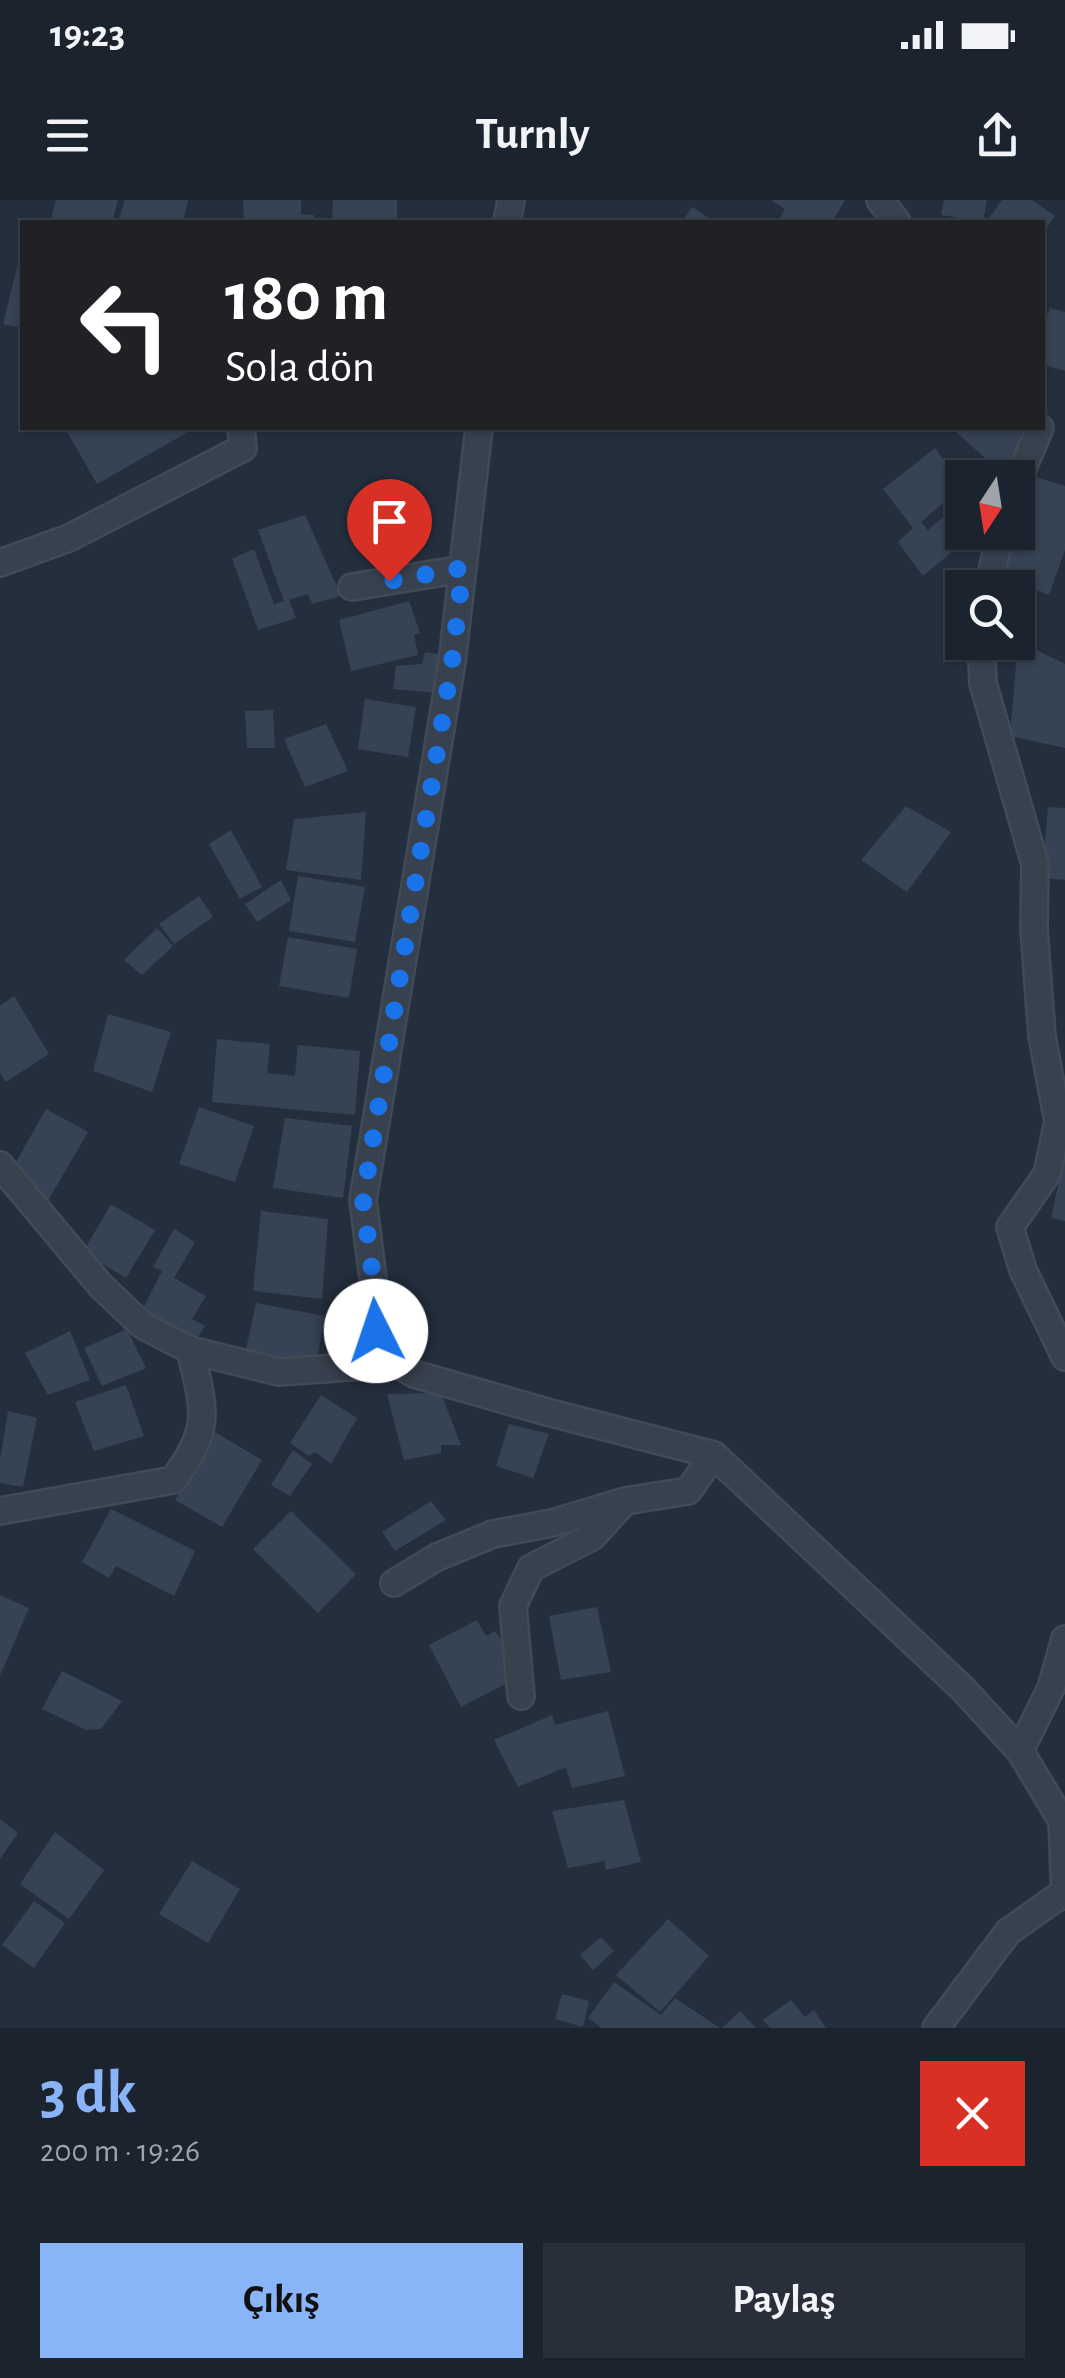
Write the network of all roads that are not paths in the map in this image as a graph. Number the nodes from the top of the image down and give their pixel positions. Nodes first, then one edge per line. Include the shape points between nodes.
1 (880, 200) edge
2 (896, 220) edge
3 (241, 430) edge
4 (479, 430) edge
5 (1039, 430) edge
6 (1026, 460) edge
7 (0, 562) edge
8 (463, 568) junction
9 (352, 587) dead end
10 (981, 660) edge
11 (0, 1165) edge
12 (190, 1350) junction
13 (376, 1351) junction
14 (1065, 1357) edge
15 (714, 1454) junction
16 (625, 1501) junction
17 (0, 1512) edge
18 (394, 1583) dead end
19 (1065, 1639) edge
20 (521, 1696) dead end
21 (1020, 1751) junction
22 (1064, 1894) edge
23 (936, 2028) edge

1 - 2 street
3 - 7 street via 242,448 69,538
4 - 8 street
5 - 6 street
8 - 9 street
8 - 13 street via 363,1200
10 - 14 street via 982,684 1035,864 1042,1036 1058,1122 1046,1174 1010,1227
11 - 12 street via 142,1325
12 - 13 street via 279,1372 364,1366
12 - 17 street via 203,1404 196,1449 173,1480
13 - 15 street via 414,1374
15 - 16 street via 688,1491
15 - 21 street
16 - 18 street via 493,1534
16 - 20 street via 592,1537 531,1568 513,1606
19 - 21 street via 1051,1688
21 - 22 street via 1062,1822
22 - 23 street via 1008,1932

